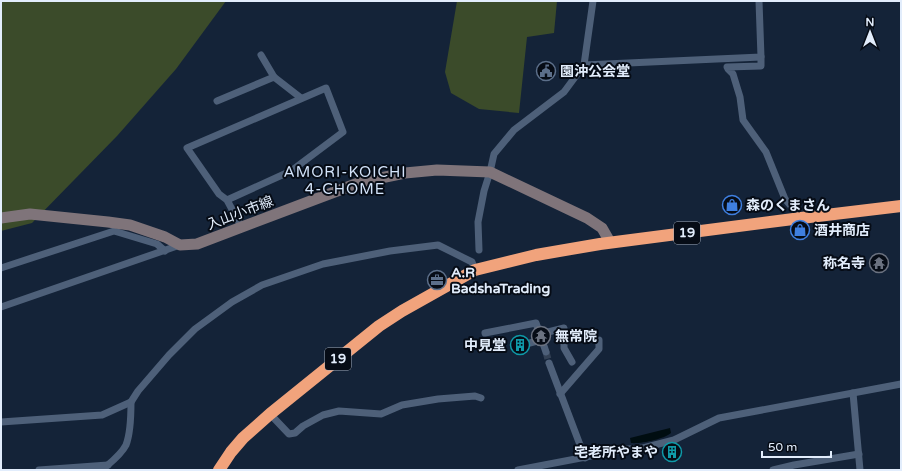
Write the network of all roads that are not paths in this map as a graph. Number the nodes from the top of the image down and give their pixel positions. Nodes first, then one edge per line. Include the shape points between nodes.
1 (593, 1) edge
2 (760, 1) edge
3 (261, 55) dead end
4 (761, 57) junction
5 (584, 65) junction
6 (274, 77) junction
7 (301, 98) junction
8 (217, 101) dead end
9 (490, 172) junction
10 (227, 200) junction
11 (901, 206) edge
12 (1, 218) edge
13 (801, 218) junction
14 (242, 228) junction
15 (610, 242) junction
16 (180, 245) junction
17 (479, 250) dead end
18 (165, 251) junction
19 (1, 268) edge
20 (476, 270) junction
21 (1, 307) edge
22 (485, 333) dead end
23 (541, 337) junction
24 (599, 340) dead end
25 (526, 344) dead end
26 (546, 352) tunnel mouth
27 (572, 362) dead end
28 (549, 364) tunnel mouth
29 (901, 384) edge
30 (853, 393) junction
31 (560, 394) junction
32 (481, 398) dead end
33 (131, 402) junction
34 (270, 414) junction
35 (1, 422) edge
36 (859, 454) junction
37 (585, 458) junction
38 (105, 467) edge
39 (68, 469) edge
40 (39, 470) edge
41 (219, 470) edge
42 (518, 470) edge
43 (773, 470) edge
44 (860, 470) edge

1 - 5 street
2 - 4 street
3 - 6 street
4 - 5 street
4 - 13 street via 761,66 728,69 733,74 740,96 743,120 766,152 786,200
5 - 9 street via 564,92 514,130 494,154
6 - 7 street
6 - 8 street
7 - 10 street via 187,148 219,194
7 - 10 street via 326,88 343,132 292,171
9 - 14 main road, 入山小市線 via 437,170 404,173 361,182
9 - 15 main road, 入山小市線 via 587,218 602,228
9 - 17 street via 478,222
10 - 14 street
11 - 13 highway, 19
12 - 16 main road via 30,214 130,225
13 - 15 highway, 19
14 - 16 main road, 入山小市線 via 197,244
15 - 20 highway, 19 via 536,255
16 - 18 street
18 - 19 street via 157,244 114,231
18 - 21 street
20 - 33 street via 472,262 438,245 323,264 262,285 232,302 195,329 160,364
20 - 34 highway, 19 via 379,326
22 - 23 street via 536,323
23 - 25 street
23 - 26 street
23 - 27 street via 564,328 564,348
24 - 31 street via 599,349
28 - 31 street
29 - 30 street
30 - 36 street
30 - 37 street via 719,418 674,440
31 - 37 street
32 - 34 street via 475,396 438,399 402,405 381,414 339,411 323,415 303,426 295,434 289,434
33 - 35 street via 102,415
33 - 38 street via 126,445
34 - 41 highway, 19 via 243,438
36 - 43 street
36 - 44 street
37 - 42 street
38 - 39 street
39 - 40 street

